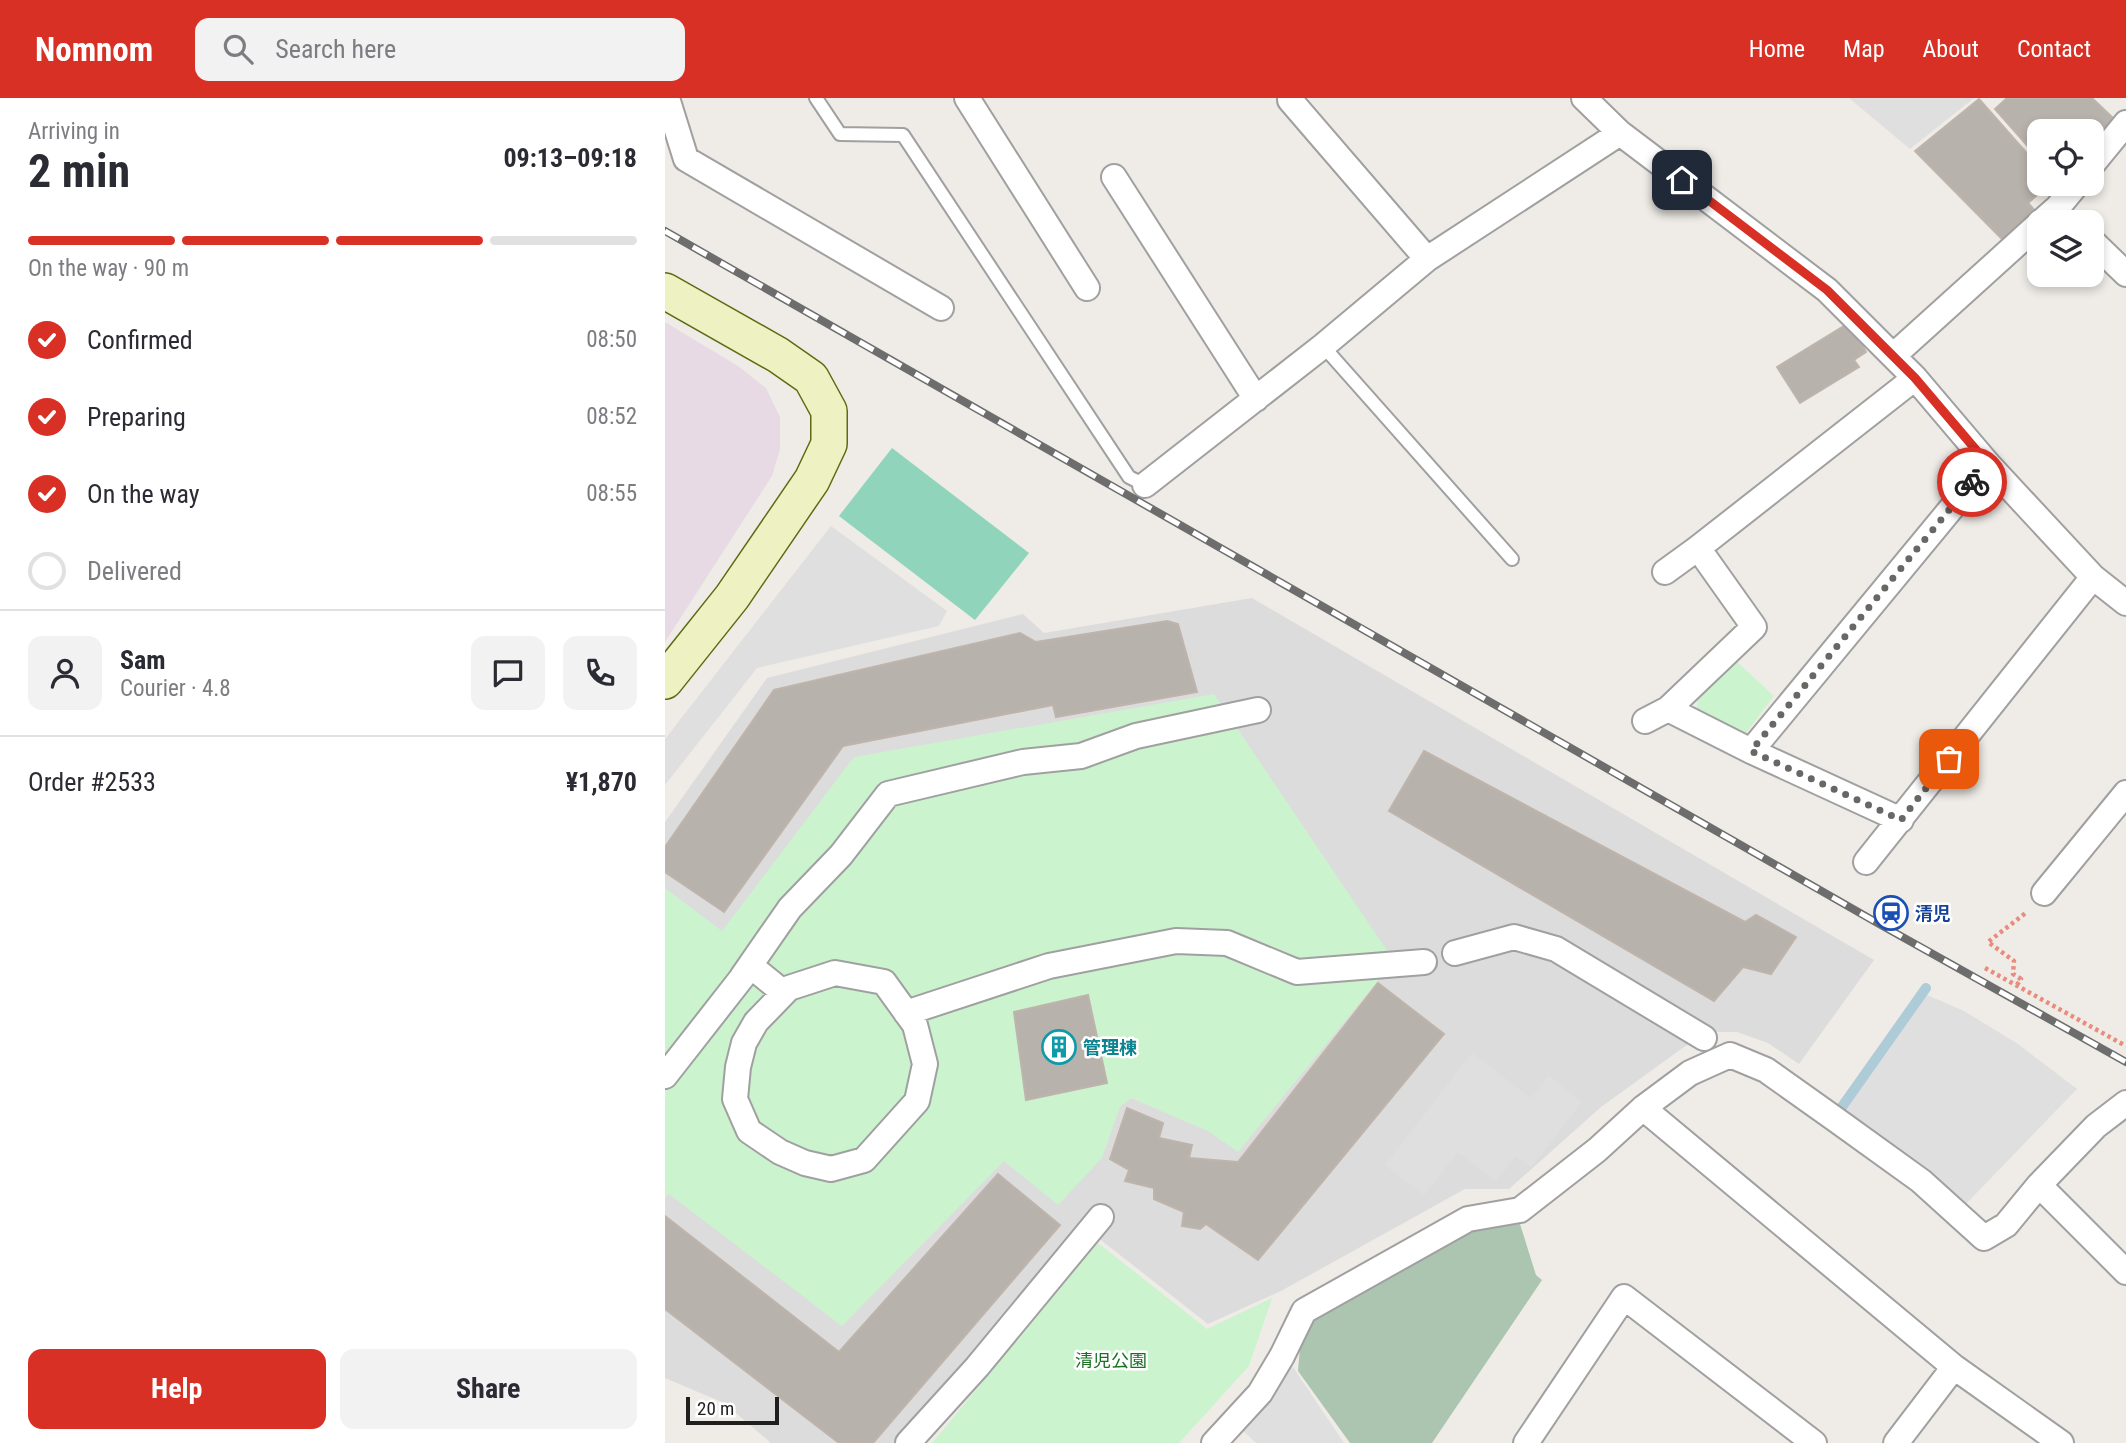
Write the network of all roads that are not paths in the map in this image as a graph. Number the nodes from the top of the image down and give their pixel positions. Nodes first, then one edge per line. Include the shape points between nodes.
1 (667, 98) edge
2 (816, 98) edge
3 (967, 98) edge
4 (1584, 98) edge
5 (1290, 100) dead end
6 (2126, 123) edge
7 (1620, 134) junction
8 (2104, 150) edge
9 (1114, 177) dead end
10 (2027, 241) edge
11 (2104, 253) edge
12 (1427, 259) junction
13 (2126, 274) edge
14 (1087, 288) dead end
15 (665, 291) edge
16 (941, 308) dead end
17 (1323, 346) junction
18 (1893, 356) junction
19 (1915, 378) junction
20 (1256, 399) junction
21 (1988, 464) junction
22 (1145, 485) joint
23 (1698, 548) junction
24 (1512, 559) dead end
25 (1665, 572) dead end
26 (2093, 577) junction
27 (2126, 603) edge
28 (665, 681) edge
29 (1668, 709) junction
30 (1258, 710) dead end
31 (1645, 721) dead end
32 (1751, 751) junction
33 (2126, 793) edge
34 (1901, 820) junction
35 (1866, 862) dead end
36 (2044, 893) road end
37 (1455, 953) dead end
38 (1425, 962) dead end
39 (741, 977) junction
40 (785, 993) junction
41 (906, 1013) junction
42 (1704, 1038) dead end
43 (665, 1076) edge
44 (2126, 1104) edge
45 (1643, 1108) junction
46 (2039, 1185) junction
47 (1101, 1217) dead end
48 (2126, 1272) edge
49 (1954, 1367) junction
50 (1537, 1439) edge
51 (908, 1443) edge
52 (1214, 1443) edge
53 (1814, 1443) edge
54 (1896, 1443) edge
55 (2061, 1443) edge

1 - 16 street via 686,159
2 - 22 lane via 840,134 903,135 1129,477
3 - 14 street
4 - 7 street
5 - 12 street
6 - 8 street
7 - 12 street
7 - 18 street via 1827,290
9 - 20 street
10 - 18 street
11 - 13 street
12 - 17 street
15 - 28 street via 811,378 829,411 829,444 811,481 732,597
17 - 20 street
17 - 24 lane
18 - 19 street
19 - 21 street
19 - 23 street
20 - 22 street
21 - 26 street
21 - 32 street
23 - 25 street
23 - 29 street via 1754,627
26 - 27 street
26 - 34 street
29 - 31 street
29 - 32 street
30 - 39 street via 1136,736 1081,756 1023,762 888,794 841,855 790,908
32 - 34 street
33 - 36 street
34 - 35 street
37 - 42 street via 1514,937 1556,949
38 - 41 street via 1297,972 1227,943 1176,941 1049,966
39 - 40 street via 751,966
39 - 43 street
40 - 41 street via 835,973 884,982
40 - 41 street via 756,1022 744,1043 734,1099 749,1131 780,1152 831,1169 864,1160 916,1101 925,1065 915,1025
44 - 46 street via 2096,1126
45 - 46 street via 1690,1073 1730,1055 1766,1070 1835,1119 1921,1181 1984,1238 2006,1225
45 - 49 street
45 - 52 street via 1520,1210 1468,1219 1304,1311 1260,1393
46 - 48 street
47 - 51 street
49 - 54 street
49 - 55 street
50 - 53 street via 1624,1297

